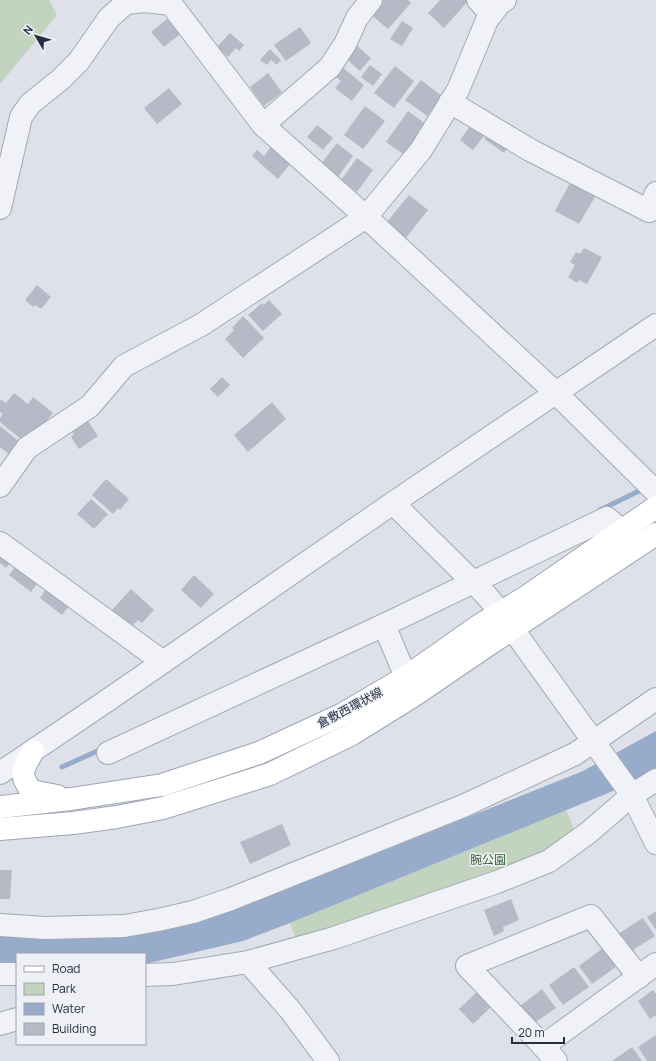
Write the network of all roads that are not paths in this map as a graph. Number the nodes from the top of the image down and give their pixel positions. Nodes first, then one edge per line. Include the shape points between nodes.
1 (371, 0) edge
2 (491, 5) edge
3 (450, 102) junction
4 (263, 125) junction
5 (656, 193) edge
6 (0, 208) edge
7 (366, 217) junction
8 (656, 325) edge
9 (556, 393) junction
10 (0, 486) edge
11 (656, 492) edge
12 (393, 503) junction
13 (656, 507) edge
14 (622, 531) junction
15 (656, 534) edge
16 (0, 543) edge
17 (473, 582) junction
18 (507, 621) junction
19 (384, 625) junction
20 (164, 662) junction
21 (406, 677) junction
22 (656, 699) edge
23 (593, 741) junction
24 (33, 752) junction
25 (108, 753) dead end
26 (0, 773) edge
27 (656, 780) edge
28 (632, 795) junction
29 (71, 799) junction
30 (0, 808) edge
31 (0, 829) edge
32 (656, 843) edge
33 (0, 925) edge
34 (248, 962) junction
35 (656, 964) edge
36 (0, 974) edge
37 (16, 974) edge
38 (146, 975) edge
39 (639, 977) junction
40 (16, 1018) edge
41 (0, 1024) edge
42 (549, 1053) edge
43 (328, 1061) edge

1 - 4 street via 357,18 345,44 330,67
2 - 3 street via 458,90
3 - 5 street via 530,150 648,211
3 - 7 street via 421,150
4 - 6 street via 171,4 145,1 126,3 109,18 79,61 30,104 21,117
4 - 7 street
7 - 9 street
7 - 10 street via 201,325 124,366 90,406 27,448
8 - 9 street
9 - 11 street
9 - 12 street
12 - 17 street
12 - 20 street
13 - 14 main road, 倉敷西環状線
14 - 17 street via 607,518
14 - 18 main road, 倉敷西環状線
15 - 18 main road, 倉敷西環状線
16 - 20 street
17 - 18 street
17 - 19 street
18 - 21 main road, 倉敷西環状線 via 477,627
18 - 23 street
18 - 31 main road, 倉敷西環状線 via 413,696 352,734 270,774 163,808 117,818
19 - 21 street
19 - 25 street
20 - 24 street
21 - 29 main road, 倉敷西環状線 via 341,715 259,753 162,784
22 - 23 street
23 - 28 street
23 - 33 street via 575,754 463,806 193,912 124,926 45,928
24 - 26 street
24 - 29 main road via 23,771 30,791
27 - 28 street
28 - 32 street
28 - 34 street via 588,833 549,861 497,882 334,938
29 - 30 main road, 倉敷西環状線
34 - 38 street via 173,974
34 - 43 street via 291,1011
35 - 39 street
36 - 37 street
39 - 42 street
39 - 42 street via 591,916 467,966
40 - 41 street

